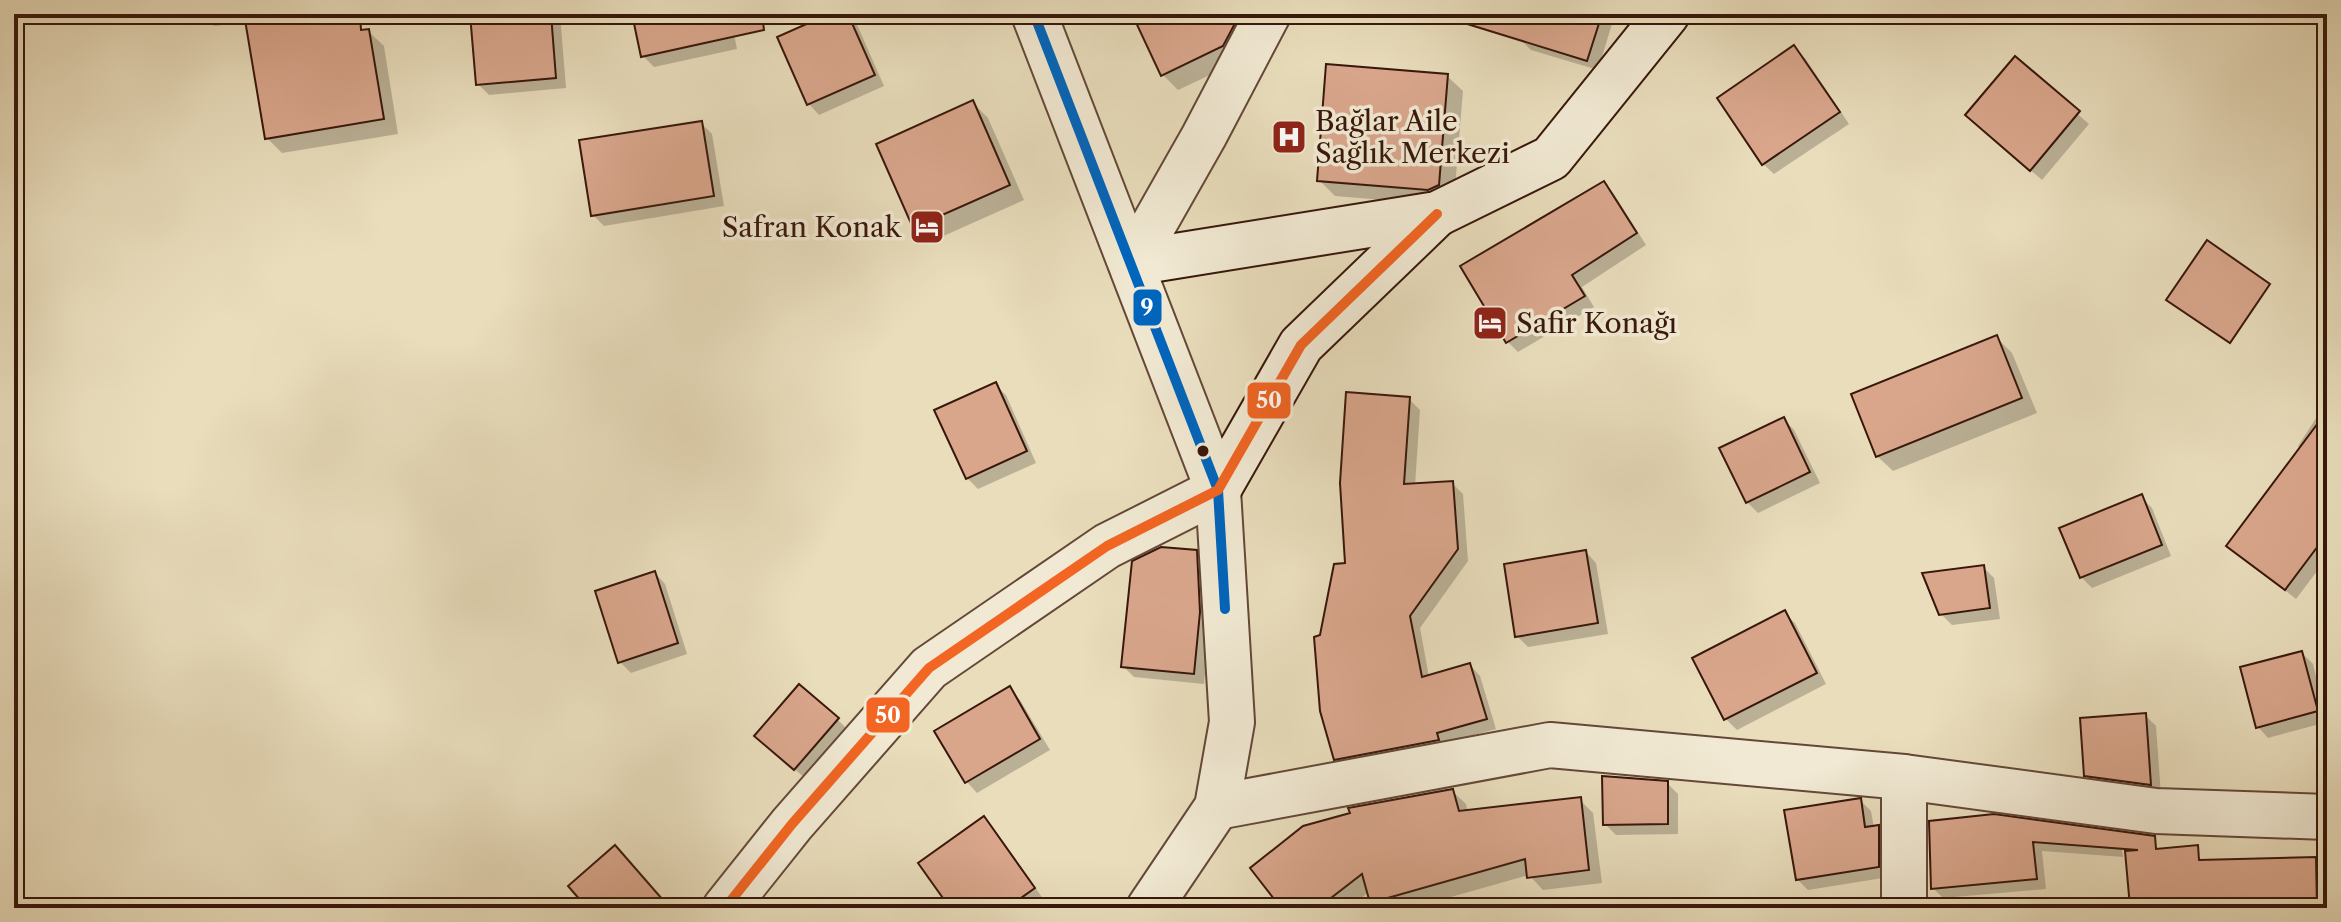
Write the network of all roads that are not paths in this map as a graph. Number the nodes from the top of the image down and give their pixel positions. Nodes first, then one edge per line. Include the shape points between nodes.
1 (1034, 14) edge
2 (1268, 14) edge
3 (1667, 14) edge
4 (1437, 214) junction
5 (1132, 263) junction
6 (1218, 490) junction
7 (1904, 777) junction
8 (1217, 807) junction
9 (2327, 817) edge
10 (725, 908) edge
11 (1149, 908) edge
12 (1904, 908) edge

1 - 5 street
2 - 5 street
3 - 4 street via 1551,158
4 - 5 street
4 - 6 street via 1301,345
5 - 6 street
6 - 8 street via 1232,722
6 - 10 street via 1107,546 929,668
7 - 8 street via 1550,745
7 - 9 street via 2156,811
7 - 12 street
8 - 11 street

